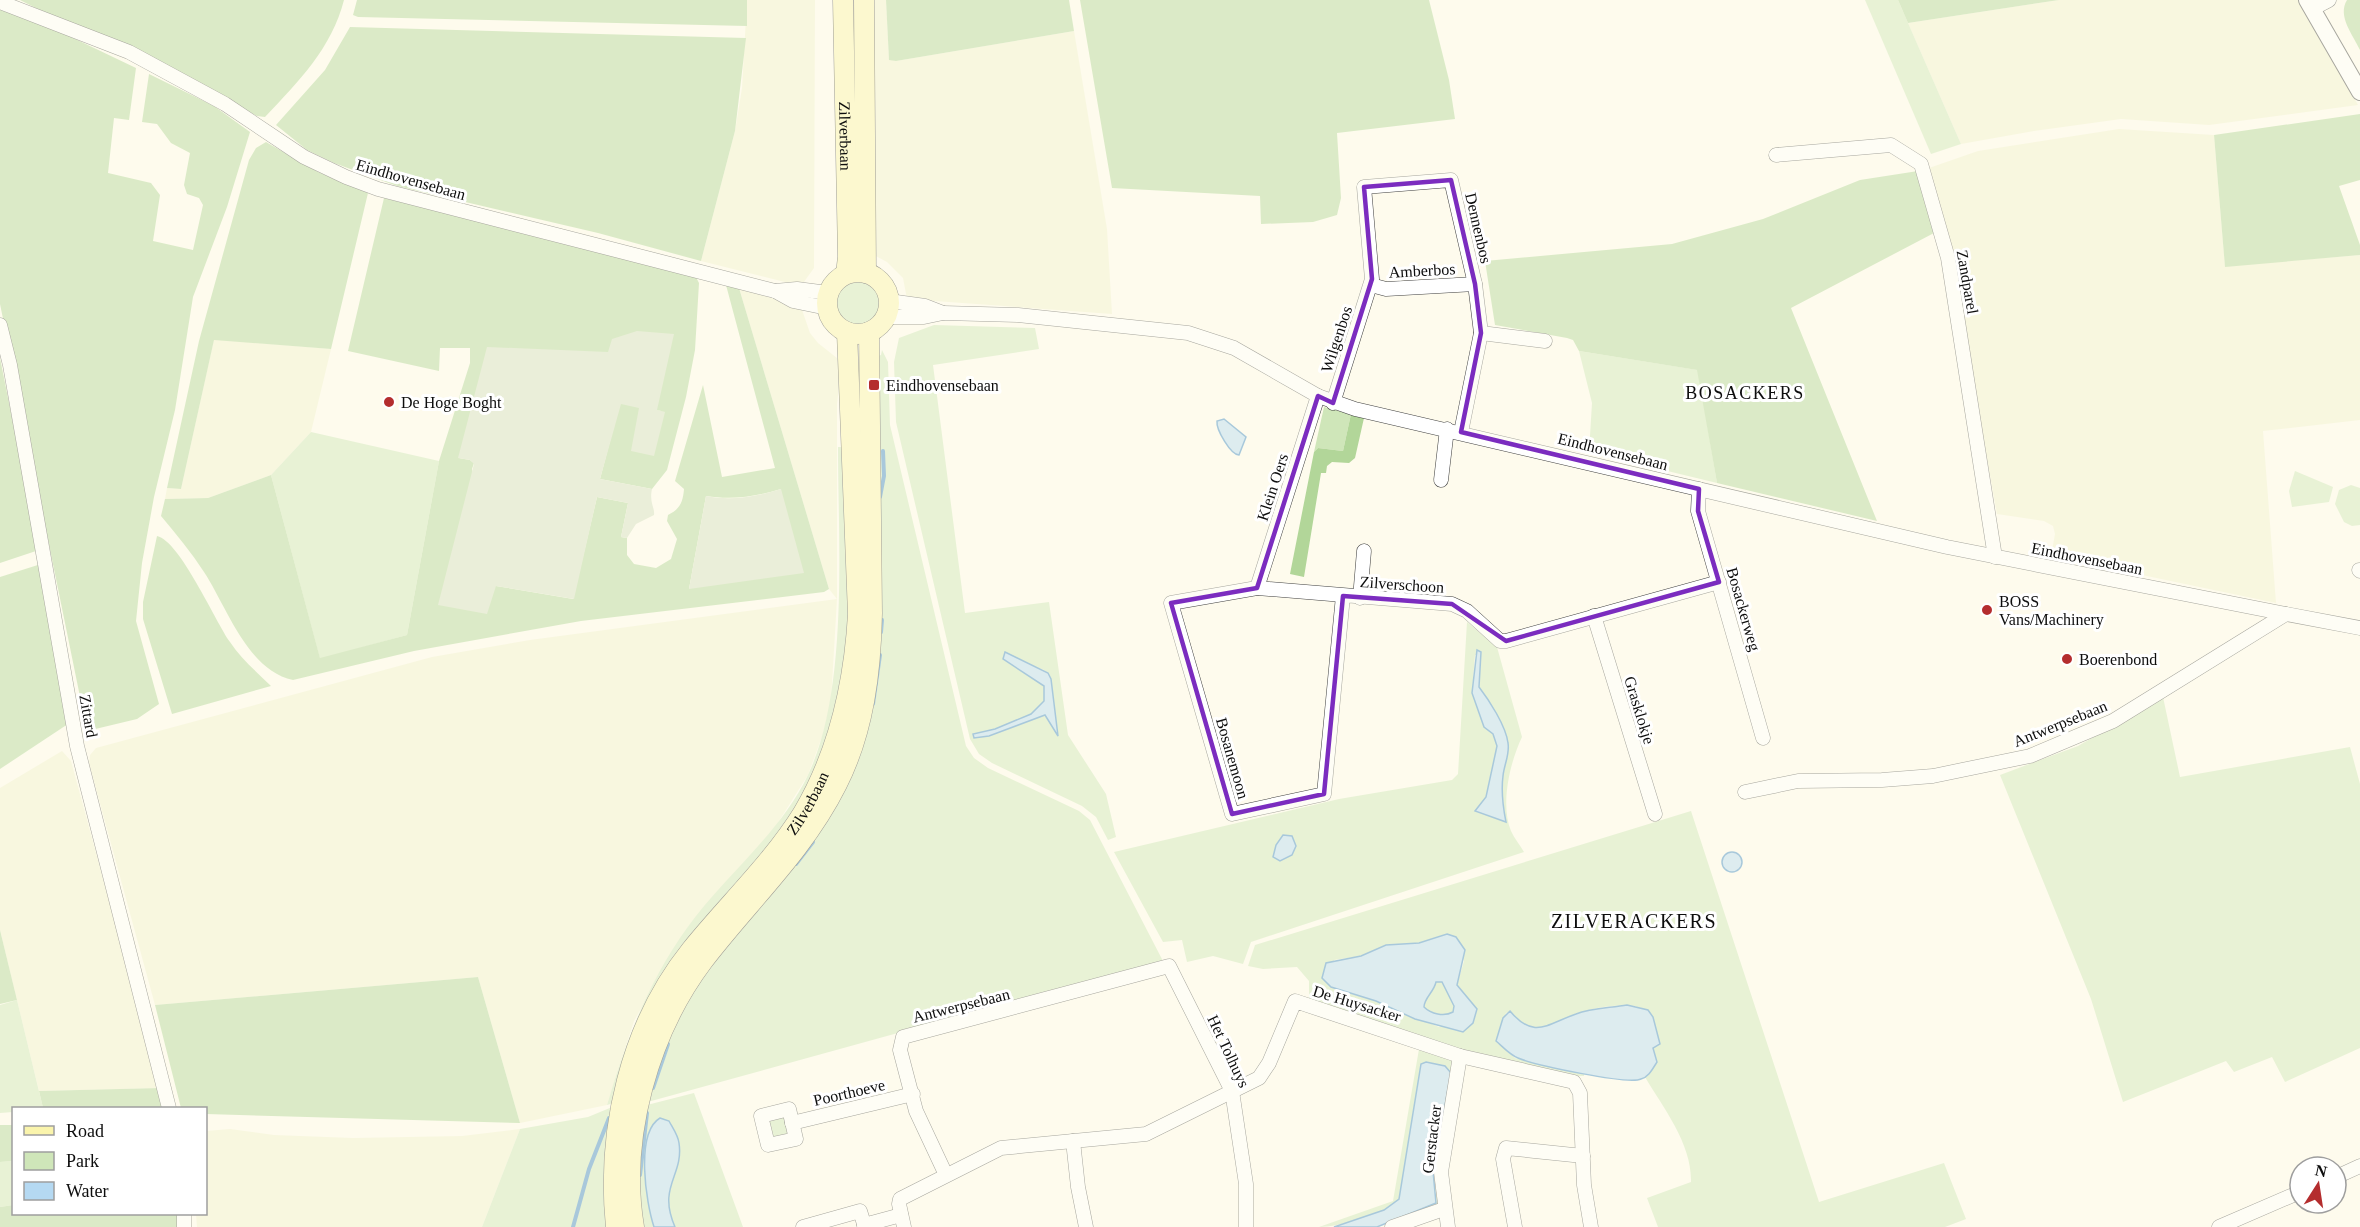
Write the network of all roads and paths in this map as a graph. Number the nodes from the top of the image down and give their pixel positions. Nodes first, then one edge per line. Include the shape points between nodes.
1 (843, 0) edge
2 (864, 0) edge
3 (2329, 0) edge
4 (0, 2) edge
5 (2309, 4) edge
6 (2360, 92) edge
7 (1776, 155) dead end
8 (866, 273) junction
9 (846, 274) junction
10 (1475, 284) junction
11 (1371, 285) junction
12 (828, 301) junction
13 (887, 309) junction
14 (0, 325) edge
15 (848, 332) junction
16 (869, 332) junction
17 (1480, 333) junction
18 (1545, 341) dead end
19 (1318, 396) junction
20 (1333, 403) junction
21 (1446, 429) junction
22 (1461, 432) junction
23 (1441, 480) dead end
24 (1699, 489) junction
25 (1364, 551) dead end
26 (1995, 557) junction
27 (1719, 582) junction
28 (1257, 588) junction
29 (1343, 596) junction
30 (1360, 597) junction
31 (1171, 603) joint
32 (2286, 614) junction
33 (1594, 616) junction
34 (2360, 628) edge
35 (1763, 738) dead end
36 (1745, 792) dead end
37 (1654, 814) dead end
38 (1169, 966) joint
39 (1460, 1056) junction
40 (1232, 1091) junction
41 (913, 1095) junction
42 (170, 1107) edge
43 (792, 1123) dead end
44 (1073, 1141) junction
45 (1583, 1156) junction
46 (946, 1175) junction
47 (2288, 1197) edge
48 (1444, 1209) junction
49 (902, 1221) edge
50 (864, 1226) edge
51 (616, 1227) edge
52 (634, 1227) edge
53 (803, 1227) edge
54 (1086, 1227) edge
55 (1246, 1227) edge
56 (1392, 1227) edge
57 (1448, 1227) edge
58 (1515, 1227) edge
59 (1591, 1227) edge
60 (2219, 1227) edge

1 - 9 main road, Zilverbaan
2 - 8 main road, Zilverbaan
3 - 5 street
4 - 12 street, Eindhovensebaan via 129,52 225,104 304,157 378,189 775,291 797,289
5 - 6 street
7 - 26 street, Zandparel via 1891,145 1921,164 1948,258
8 - 9 main road
8 - 13 main road via 882,283
9 - 12 main road via 835,282
10 - 11 street, Amberbos via 1386,289
10 - 11 street, Dennenbos via 1451,180 1364,188
10 - 17 street, Dennenbos
11 - 20 street, Wilgenbos
12 - 15 main road via 838,327
13 - 16 main road via 879,326
13 - 19 street, Eindhovensebaan via 924,317 943,313 1018,315 1188,333 1234,348
14 - 42 street, Zittard via 77,746
15 - 16 main road
15 - 51 main road, Zilverbaan via 858,614 848,701 834,748 803,812 777,850 689,952 658,1003 634,1055 617,1131 613,1182
16 - 52 main road, Zilverbaan via 872,613 865,702 851,751 821,814 800,846 703,962 674,1005 651,1062 634,1129
17 - 18 street
17 - 22 street, Dennenbos
19 - 20 street, Eindhovensebaan
19 - 28 street, Klein Oers
20 - 21 street, Eindhovensebaan
21 - 22 street, Eindhovensebaan
21 - 23 street
22 - 24 street, Eindhovensebaan
24 - 26 street, Eindhovensebaan
24 - 27 street, Bosackerweg via 1698,511
25 - 30 street
26 - 32 street, Eindhovensebaan
27 - 33 street, Zilverschoon
27 - 35 street, Bosackerweg
28 - 29 street, Zilverschoon
28 - 31 street, Zilverschoon
29 - 30 street, Zilverschoon
29 - 31 street, Bosanemoon via 1324,794 1232,814
30 - 33 street, Zilverschoon via 1452,604 1467,611 1500,641
32 - 34 street
32 - 36 street, Antwerpsebaan via 2113,721 2030,756 1933,776 1798,781
33 - 37 street, Grasklokje
38 - 40 street, Het Tolhuys
38 - 41 street, Antwerpsebaan via 903,1037 900,1050
39 - 40 street, De Huysacker via 1295,1001 1259,1078
39 - 45 street, De Huysacker via 1574,1082 1580,1092
39 - 48 street, Gerstacker via 1441,1172
40 - 44 street, De Huysacker via 1146,1134
40 - 55 street, Het Tolhuys via 1246,1184
41 - 43 street, Poorthoeve
41 - 46 street, Antwerpsebaan via 922,1128
44 - 46 street, De Huysacker via 1001,1148
44 - 54 street
45 - 58 street via 1506,1148 1503,1159
45 - 59 street, De Huysacker
46 - 49 street, De Huysacker via 900,1199
47 - 60 street
48 - 56 street
48 - 57 street, Gerstacker
49 - 50 street
50 - 53 street via 860,1211

